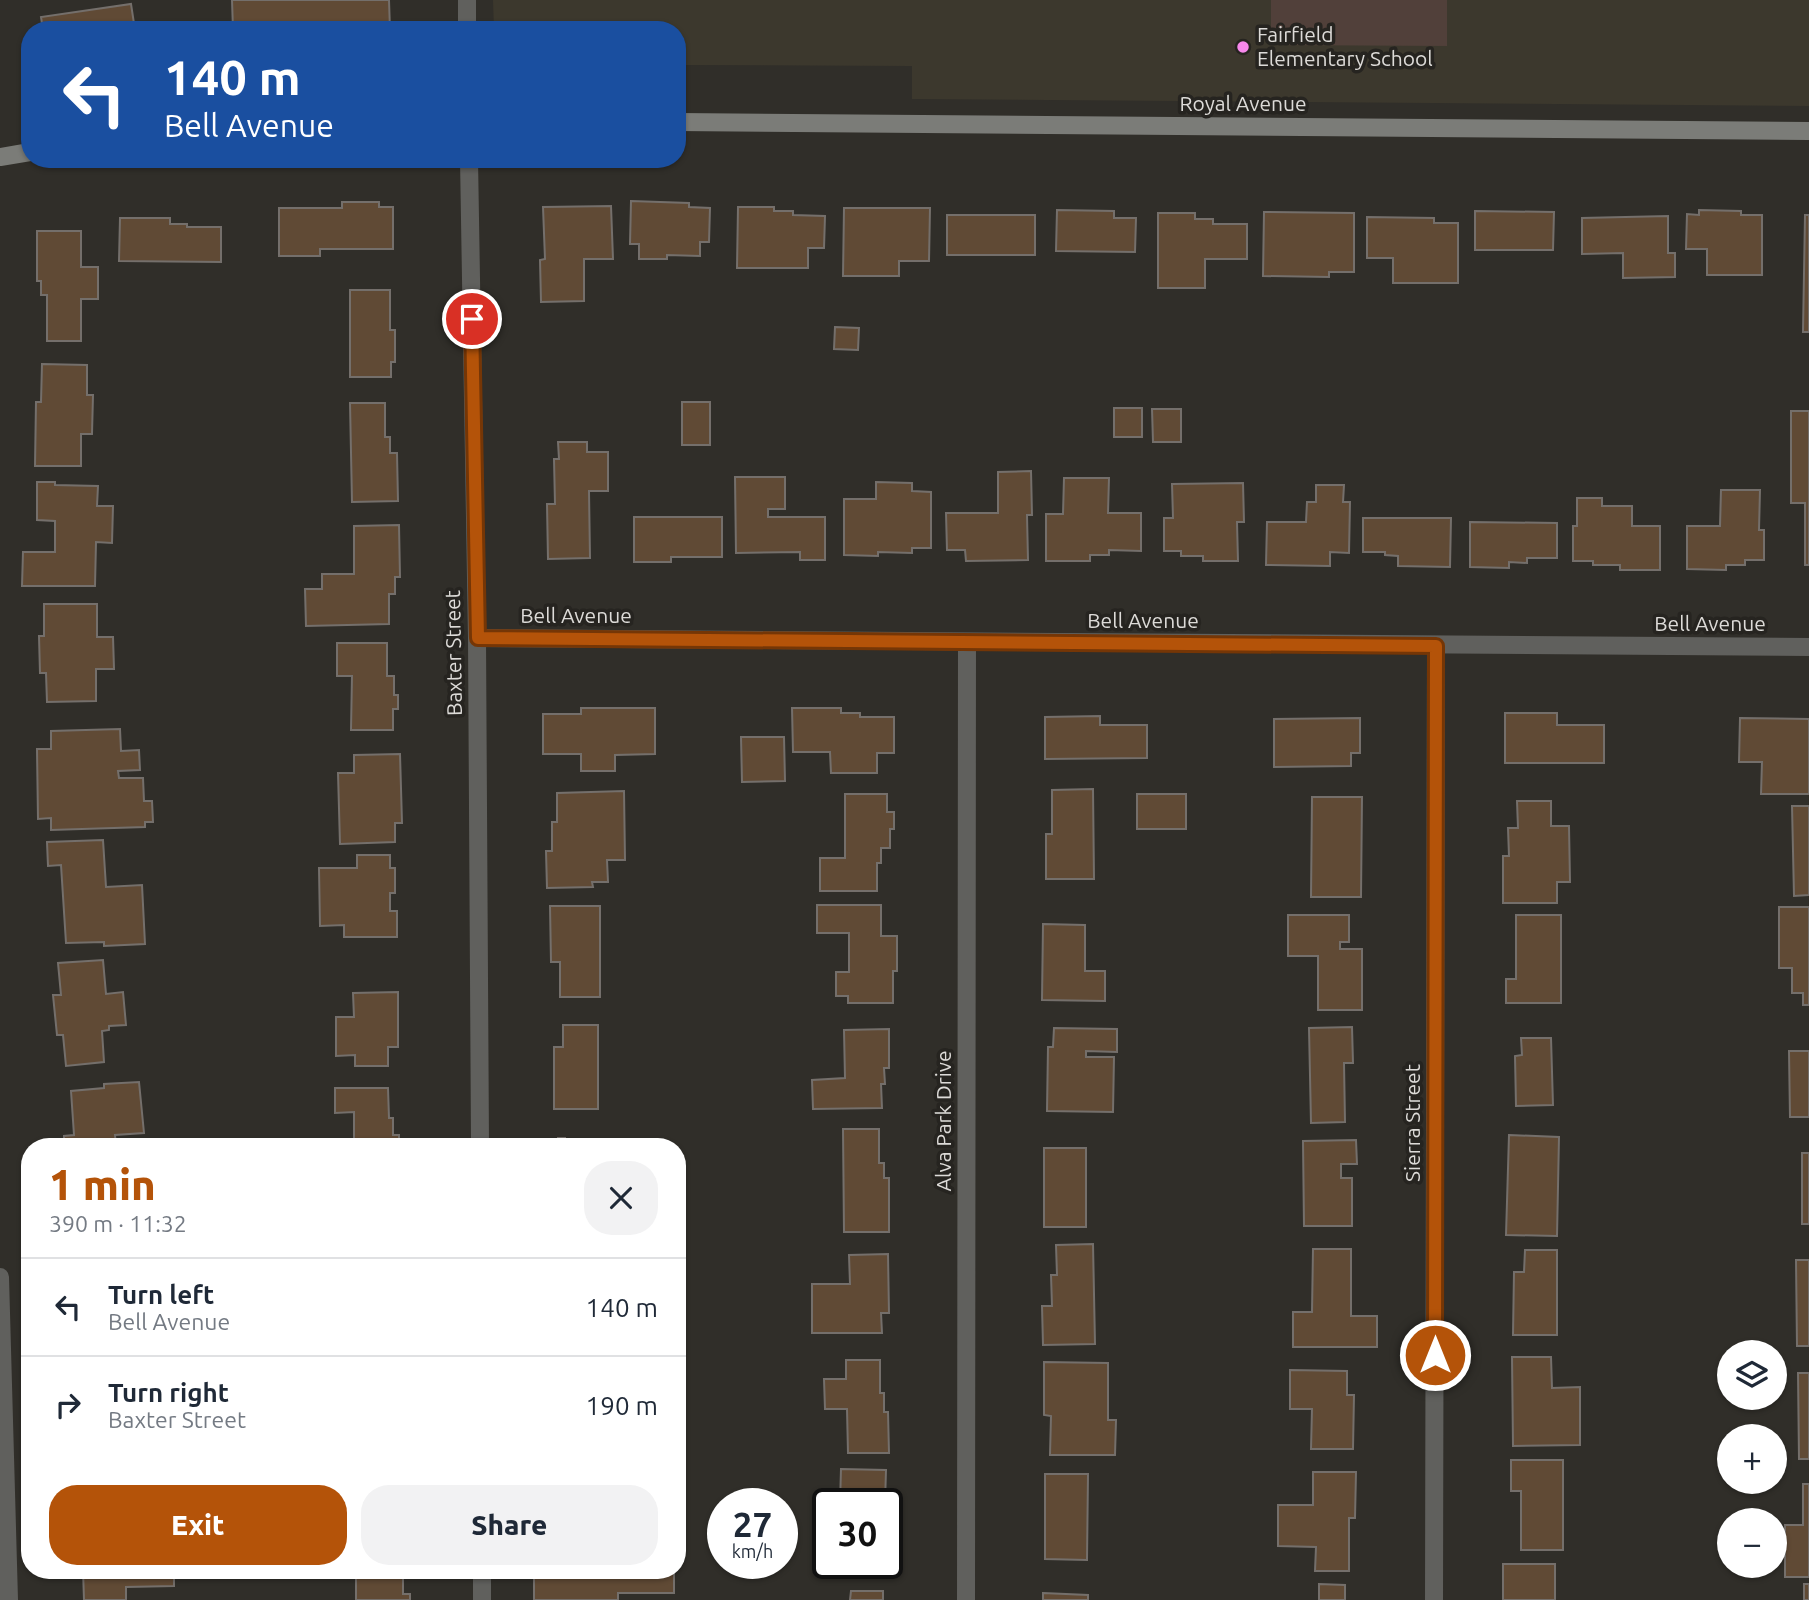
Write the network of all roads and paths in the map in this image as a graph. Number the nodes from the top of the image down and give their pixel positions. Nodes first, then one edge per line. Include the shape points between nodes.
1 (467, 0) edge
2 (467, 21) edge
3 (686, 122) edge
4 (1809, 131) edge
5 (21, 154) edge
6 (0, 157) edge
7 (469, 168) edge
8 (478, 638) junction
9 (967, 642) junction
10 (1436, 646) junction
11 (1809, 647) edge
12 (480, 1138) edge
13 (0, 1277) edge
14 (482, 1579) edge
15 (9, 1600) edge
16 (482, 1600) edge
17 (965, 1600) edge
18 (1434, 1600) edge

1 - 2 street
3 - 4 street, Royal Avenue
5 - 6 street
7 - 8 street, Baxter Street
8 - 9 street, Bell Avenue
8 - 12 street, Baxter Street
9 - 10 street, Bell Avenue
9 - 17 street, Alva Park Drive
10 - 11 street, Bell Avenue
10 - 18 street, Sierra Street
13 - 15 street
14 - 16 street

